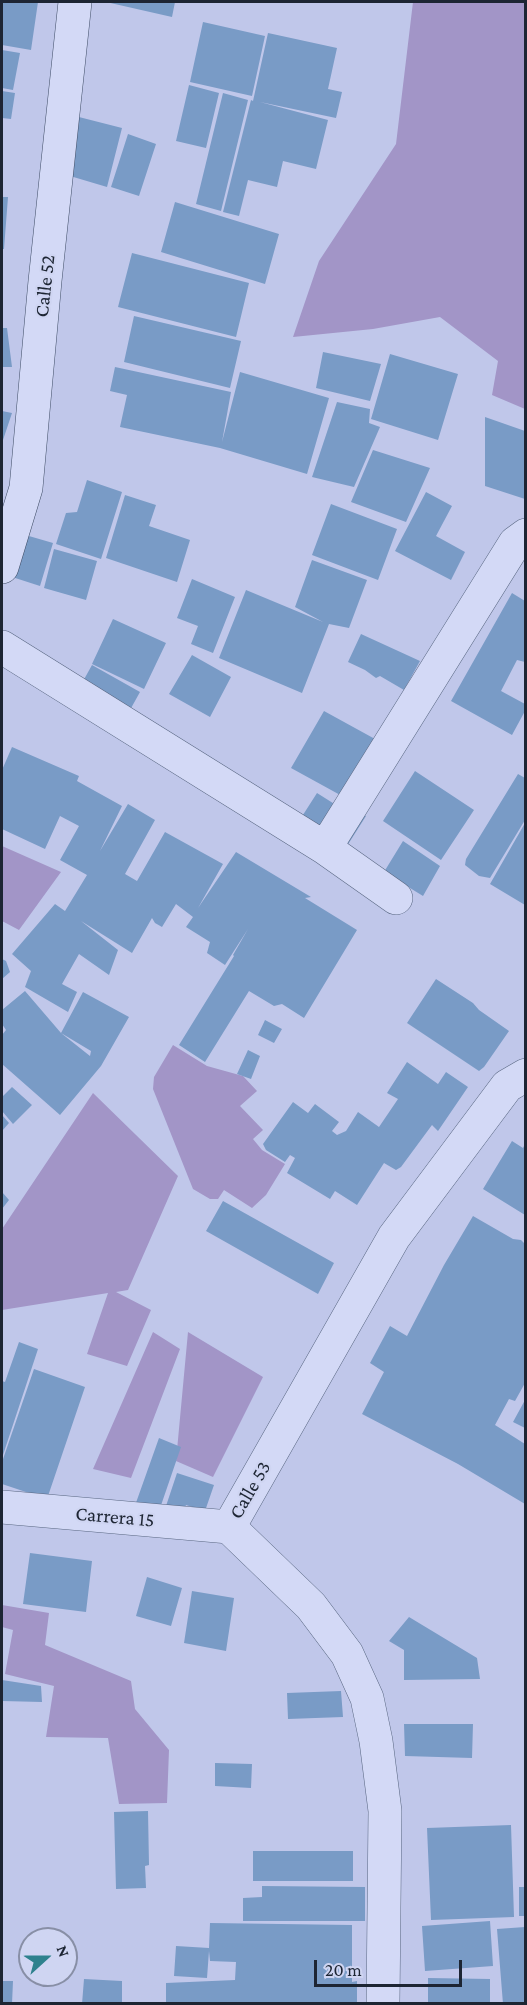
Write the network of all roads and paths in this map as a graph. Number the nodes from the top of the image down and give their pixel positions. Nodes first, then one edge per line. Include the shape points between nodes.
1 (75, 2) edge
2 (525, 535) edge
3 (2, 567) edge
4 (2, 647) edge
5 (325, 848) junction
6 (396, 898) dead end
7 (525, 1075) edge
8 (2, 1507) edge
9 (229, 1527) junction
10 (383, 2004) edge

1 - 3 street, Calle 52 via 26,488
2 - 5 street via 509,553
4 - 5 street
5 - 6 street
7 - 9 street, Calle 53 via 507,1086 394,1238
8 - 9 street, Carrera 15
9 - 10 street, Calle 53 via 311,1606 347,1654 367,1698 385,1811

